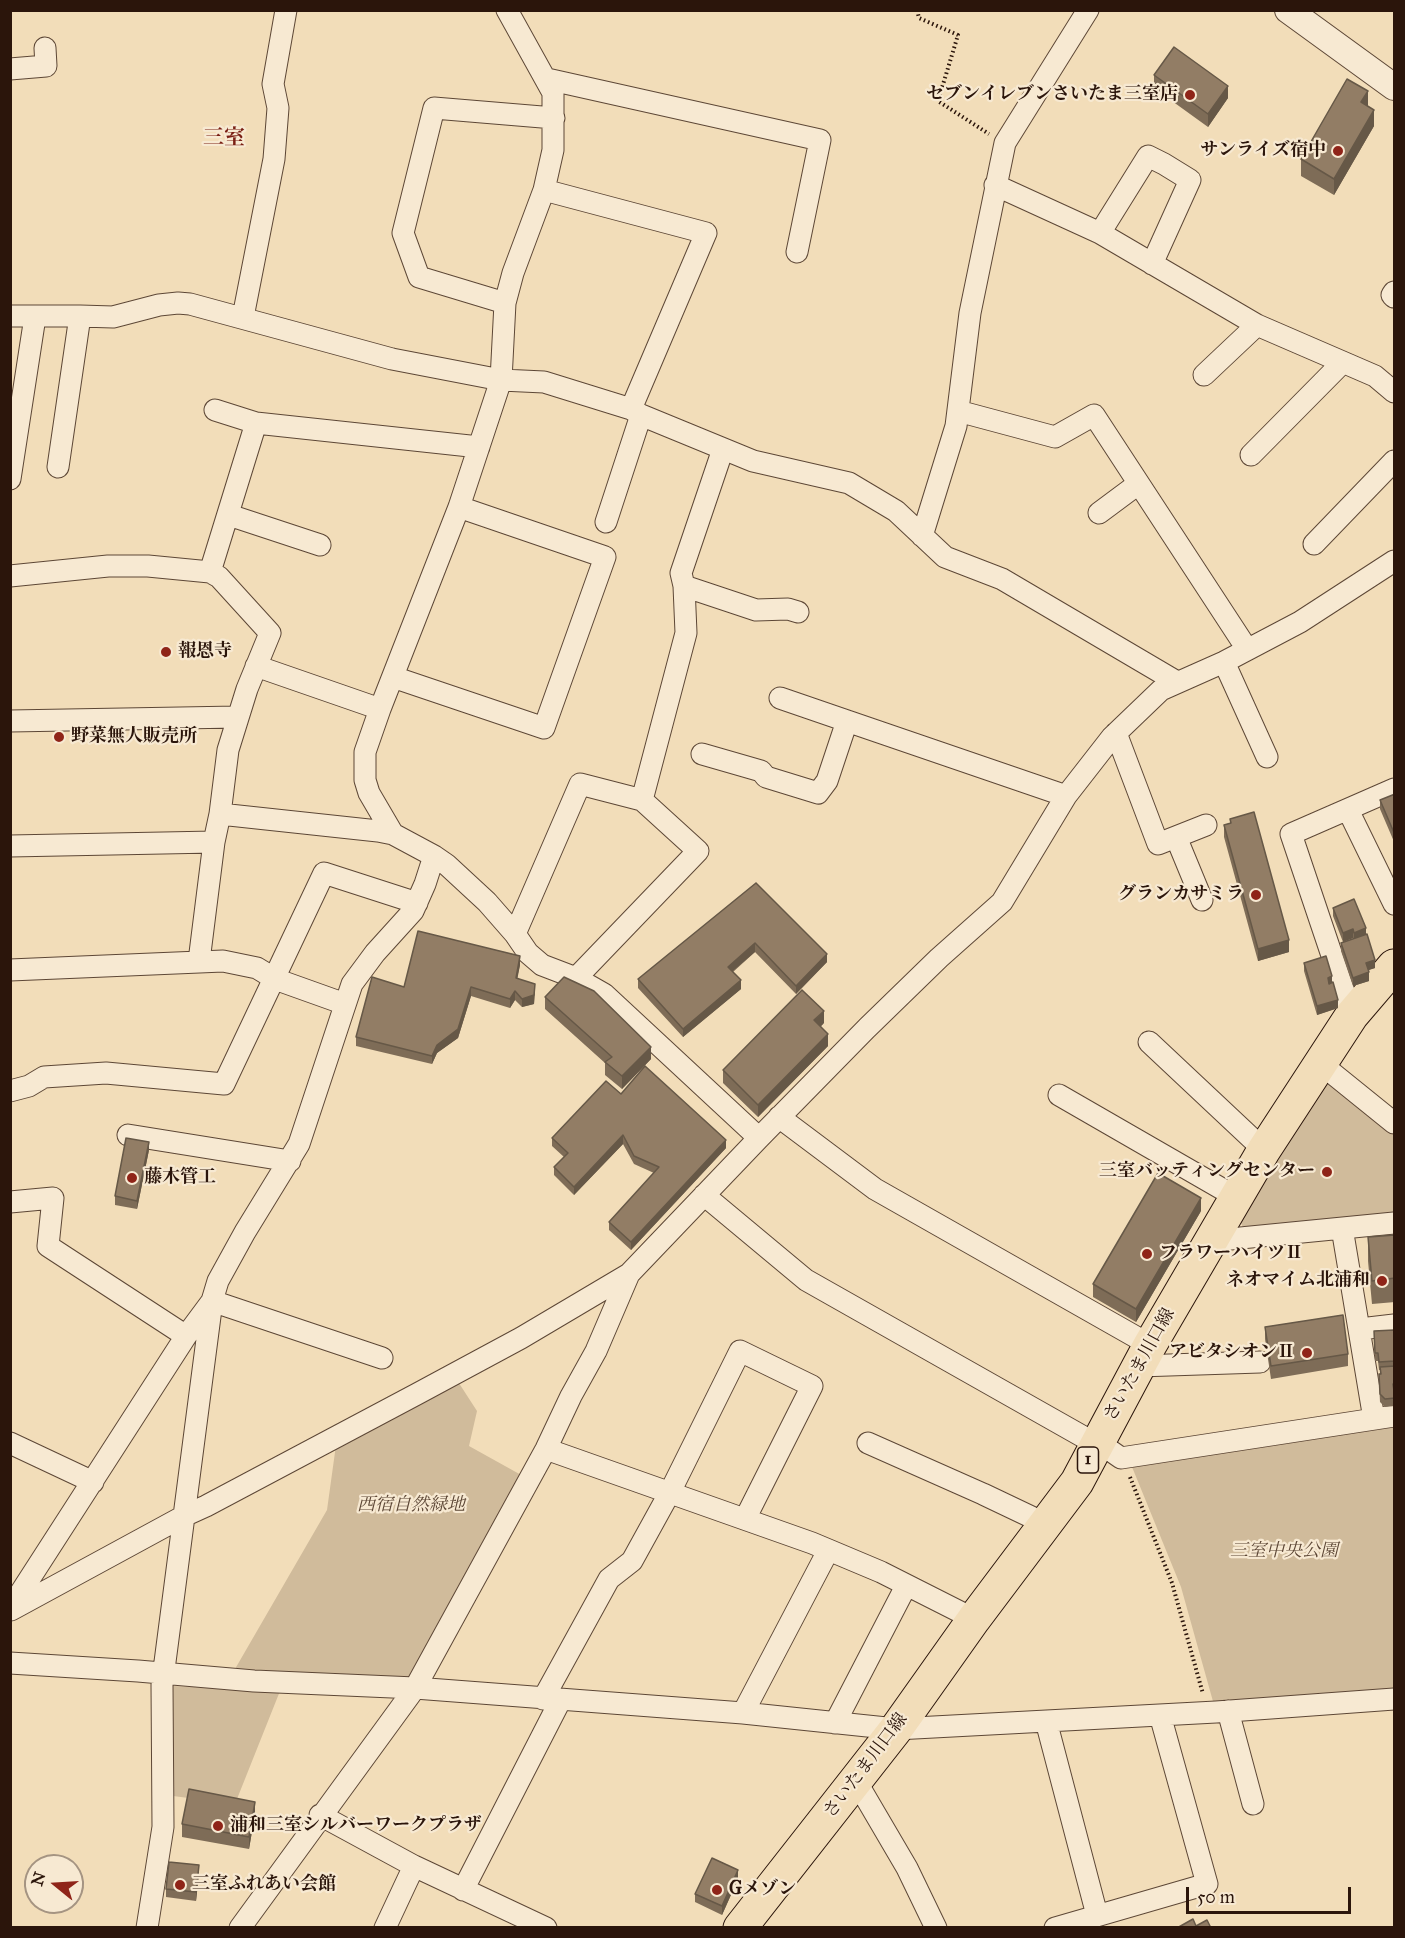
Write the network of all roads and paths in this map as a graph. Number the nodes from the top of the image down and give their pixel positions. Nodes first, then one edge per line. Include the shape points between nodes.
1 (286, 10) edge
2 (507, 10) edge
3 (917, 10) edge
4 (1088, 10) edge
5 (1288, 10) edge
6 (45, 48) dead end
7 (10, 69) edge
8 (547, 80) junction
9 (1395, 87) edge
10 (554, 118) junction
11 (1005, 143) junction
12 (995, 185) junction
13 (544, 190) junction
14 (1100, 233) junction
15 (797, 252) dead end
16 (1152, 264) junction
17 (1395, 292) edge
18 (1395, 297) edge
19 (505, 303) junction
20 (10, 316) edge
21 (80, 316) junction
22 (35, 317) junction
23 (243, 317) junction
24 (1257, 325) junction
25 (1342, 363) junction
26 (1204, 375) dead end
27 (501, 380) junction
28 (1395, 392) edge
29 (215, 410) dead end
30 (958, 411) junction
31 (636, 412) junction
32 (255, 423) junction
33 (479, 447) junction
34 (723, 449) junction
35 (1251, 455) dead end
36 (1395, 461) edge
37 (58, 467) dead end
38 (10, 479) edge
39 (1138, 484) junction
40 (459, 507) junction
41 (1099, 513) dead end
42 (229, 514) junction
43 (606, 522) dead end
44 (922, 536) junction
45 (320, 544) dead end
46 (1314, 544) dead end
47 (1395, 561) edge
48 (210, 572) junction
49 (10, 576) edge
50 (684, 586) junction
51 (798, 612) dead end
52 (1247, 649) junction
53 (1224, 662) junction
54 (256, 666) junction
55 (393, 677) junction
56 (1177, 682) junction
57 (780, 698) dead end
58 (380, 709) junction
59 (237, 717) junction
60 (10, 721) edge
61 (847, 721) junction
62 (1116, 733) junction
63 (702, 754) dead end
64 (1267, 757) dead end
65 (1395, 789) edge
66 (1066, 796) junction
67 (642, 800) junction
68 (1348, 810) junction
69 (220, 814) junction
70 (1206, 825) dead end
71 (393, 834) junction
72 (1176, 837) junction
73 (214, 842) junction
74 (10, 846) edge
75 (434, 856) junction
76 (1202, 900) dead end
77 (417, 903) junction
78 (1395, 904) edge
79 (515, 934) junction
80 (199, 961) junction
81 (1394, 968) edge
82 (10, 970) edge
83 (275, 978) junction
84 (576, 978) junction
85 (345, 1004) junction
86 (1352, 1016) junction
87 (1149, 1042) dead end
88 (1320, 1064) junction
89 (10, 1091) edge
90 (1059, 1095) dead end
91 (779, 1117) junction
92 (1395, 1123) edge
93 (128, 1135) dead end
94 (759, 1138) junction
95 (1264, 1150) junction
96 (291, 1161) junction
97 (704, 1195) junction
98 (1236, 1197) junction
99 (10, 1202) edge
100 (1395, 1223) edge
101 (1342, 1228) junction
102 (1209, 1241) junction
103 (629, 1274) junction
104 (212, 1301) junction
105 (1395, 1325) edge
106 (1360, 1329) junction
107 (186, 1336) junction
108 (1144, 1356) junction
109 (382, 1358) dead end
110 (1260, 1362) dead end
111 (1384, 1417) edge
112 (10, 1443) edge
113 (868, 1443) dead end
114 (1105, 1448) junction
115 (546, 1449) junction
116 (93, 1482) junction
117 (670, 1492) junction
118 (184, 1516) junction
119 (745, 1519) junction
120 (1046, 1524) junction
121 (828, 1551) junction
122 (906, 1586) junction
123 (13, 1602) edge
124 (974, 1619) junction
125 (10, 1663) edge
126 (164, 1675) junction
127 (415, 1688) junction
128 (1395, 1699) edge
129 (552, 1700) junction
130 (1218, 1711) junction
131 (743, 1713) junction
132 (1160, 1714) junction
133 (1047, 1721) junction
134 (835, 1723) junction
135 (896, 1729) junction
136 (856, 1781) junction
137 (1253, 1804) dead end
138 (320, 1815) junction
139 (414, 1866) junction
140 (463, 1890) junction
141 (1097, 1914) junction
142 (147, 1928) edge
143 (240, 1928) edge
144 (385, 1928) edge
145 (546, 1928) edge
146 (740, 1928) edge
147 (936, 1928) edge
148 (1055, 1928) edge

1 - 23 street via 273,84 278,108 274,159
2 - 8 street
3 - 11 path via 919,18 958,35 938,101
4 - 11 street
5 - 9 street
6 - 7 street via 46,66
8 - 10 street via 553,93
8 - 15 street via 820,140
10 - 13 street via 553,150
10 - 19 street via 434,108 404,233 419,277
11 - 12 street
12 - 14 street
12 - 30 street via 970,313
13 - 19 street
13 - 31 street via 706,233
14 - 16 street
14 - 16 street via 1148,156 1164,164 1190,180
16 - 24 street
17 - 18 street
19 - 27 street
20 - 22 street
21 - 22 street
21 - 23 street via 112,317 178,303
21 - 37 street
22 - 38 street
23 - 27 street via 392,358
24 - 25 street
24 - 26 street
25 - 28 street via 1375,376
25 - 35 street
27 - 31 street via 544,382
27 - 33 street
29 - 32 street
30 - 39 street via 1055,437 1094,415
30 - 44 street
31 - 34 street
31 - 43 street
32 - 33 street
32 - 42 street
33 - 40 street
34 - 44 street via 753,461 849,483 896,511
34 - 50 street via 681,573
36 - 46 street
39 - 41 street
39 - 52 street
40 - 55 street
40 - 55 street via 605,557 544,728
42 - 45 street
42 - 48 street
44 - 56 street via 945,557 1002,579
47 - 52 street via 1299,622
48 - 49 street via 128,566
48 - 54 street via 228,586 270,633
50 - 51 street via 756,610
50 - 67 street via 686,633
52 - 53 street
53 - 56 street
53 - 64 street
54 - 58 street
54 - 59 street
55 - 58 street
56 - 62 street via 1161,690
57 - 61 street
58 - 71 street via 365,752 365,780
59 - 60 street
59 - 69 street via 228,750
61 - 63 street via 827,781 818,794 766,777 761,771
61 - 66 street
62 - 66 street
62 - 72 street via 1158,844
65 - 68 street
66 - 91 street via 1002,902 939,958
67 - 79 street via 580,784
67 - 84 street via 698,851
68 - 78 street
68 - 86 street via 1291,834
69 - 71 street
69 - 73 street
70 - 72 street
71 - 75 street
72 - 76 street
73 - 74 street
73 - 80 street
75 - 77 street
75 - 79 street via 488,902
77 - 83 street via 324,873
77 - 85 street via 352,984
79 - 84 street via 528,953 542,964
80 - 82 street
80 - 83 street via 238,963
81 - 86 main road, さいたま川口線 / 1
83 - 85 street
83 - 89 street via 224,1084 106,1073 44,1077
84 - 94 street via 604,994
85 - 96 street
86 - 88 main road, さいたま川口線 / 1
87 - 95 street
88 - 92 street
88 - 95 main road, さいたま川口線 / 1
90 - 98 street
91 - 94 street
91 - 108 street via 875,1189
93 - 96 street
94 - 97 street
95 - 98 main road, さいたま川口線 / 1
96 - 104 street via 245,1232 218,1281
97 - 103 street
97 - 114 street via 806,1280
98 - 102 main road, さいたま川口線 / 1
99 - 107 street via 53,1198 48,1246
100 - 101 street
101 - 102 street
101 - 106 street
102 - 108 main road, さいたま川口線 / 1
103 - 115 street
103 - 118 street via 521,1338
104 - 107 street
104 - 109 street
104 - 118 street
105 - 106 street
106 - 111 street
107 - 116 street
108 - 110 street
108 - 114 main road, さいたま川口線 / 1
111 - 114 street
112 - 116 street
113 - 120 street
114 - 120 main road, さいたま川口線 / 1
114 - 130 path via 1172,1584
115 - 117 street
115 - 127 street
116 - 123 street
117 - 119 street
117 - 119 street via 740,1351 812,1386
117 - 129 street via 632,1561 609,1580
118 - 123 street
118 - 126 street
119 - 121 street
120 - 124 main road, さいたま川口線 / 1
121 - 122 street
121 - 131 street
122 - 124 street
122 - 134 street
124 - 135 main road, さいたま川口線 / 1
125 - 126 street
126 - 127 street
126 - 142 street via 163,1827
127 - 129 street
127 - 138 street
128 - 130 street
129 - 131 street
129 - 140 street
130 - 132 street
130 - 137 street
131 - 134 street
132 - 133 street
132 - 141 street via 1207,1884
133 - 135 street
133 - 141 street
134 - 135 street
135 - 136 main road, さいたま川口線 / 1
136 - 146 main road, さいたま川口線 / 1
136 - 147 street via 907,1868
138 - 139 street
138 - 143 street
139 - 140 street
139 - 144 street
140 - 145 street
141 - 148 street

